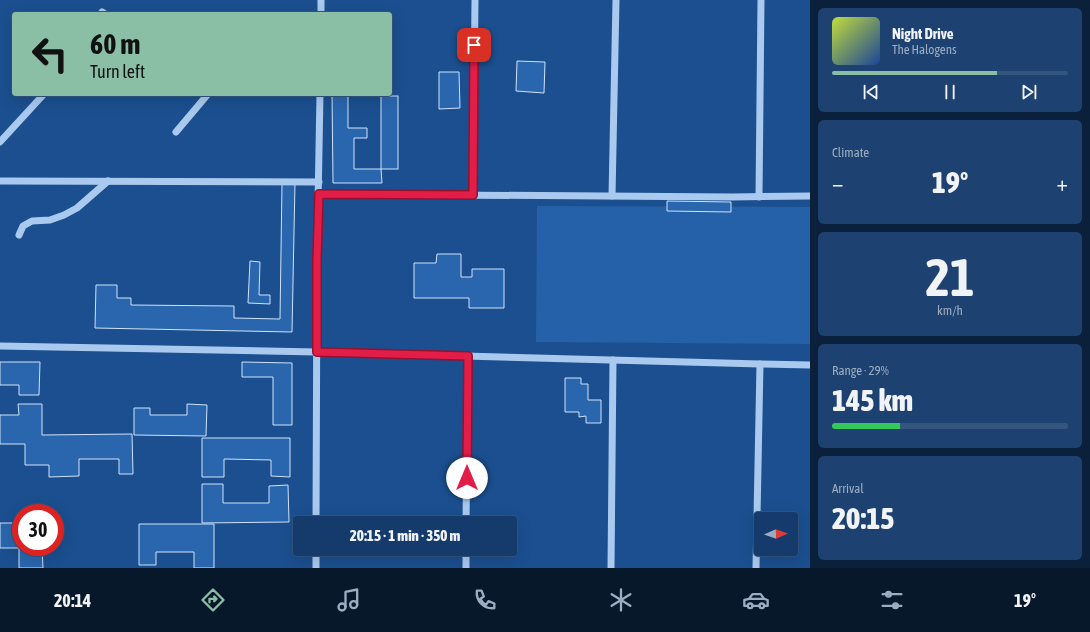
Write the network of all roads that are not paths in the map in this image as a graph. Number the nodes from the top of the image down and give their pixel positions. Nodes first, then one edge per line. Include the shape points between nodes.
1 (321, 0) edge
2 (475, 0) edge
3 (616, 0) edge
4 (761, 0) edge
5 (321, 12) edge
6 (42, 96) edge
7 (206, 96) edge
8 (320, 96) edge
9 (176, 132) dead end
10 (0, 142) edge
11 (108, 181) junction
12 (0, 182) edge
13 (319, 182) junction
14 (319, 194) junction
15 (473, 195) junction
16 (612, 196) junction
17 (810, 196) edge
18 (759, 197) junction
19 (18, 235) dead end
20 (0, 346) edge
21 (317, 352) junction
22 (468, 356) junction
23 (613, 360) junction
24 (760, 364) junction
25 (810, 364) edge
26 (316, 516) edge
27 (466, 516) edge
28 (316, 556) edge
29 (466, 556) edge
30 (316, 568) edge
31 (466, 568) edge
32 (611, 568) edge
33 (756, 568) edge

1 - 5 street
2 - 15 street
3 - 16 street
4 - 18 street
6 - 10 street
7 - 9 street
8 - 13 street
11 - 12 street
11 - 13 street
11 - 19 street via 77,208 50,220 32,221 23,226
13 - 14 street
14 - 15 street
14 - 21 street
15 - 16 street
16 - 18 street
17 - 18 street
20 - 21 street
21 - 22 street
21 - 26 street
22 - 23 street
22 - 27 street
23 - 24 street
23 - 32 street
24 - 25 street
24 - 33 street
28 - 30 street
29 - 31 street

